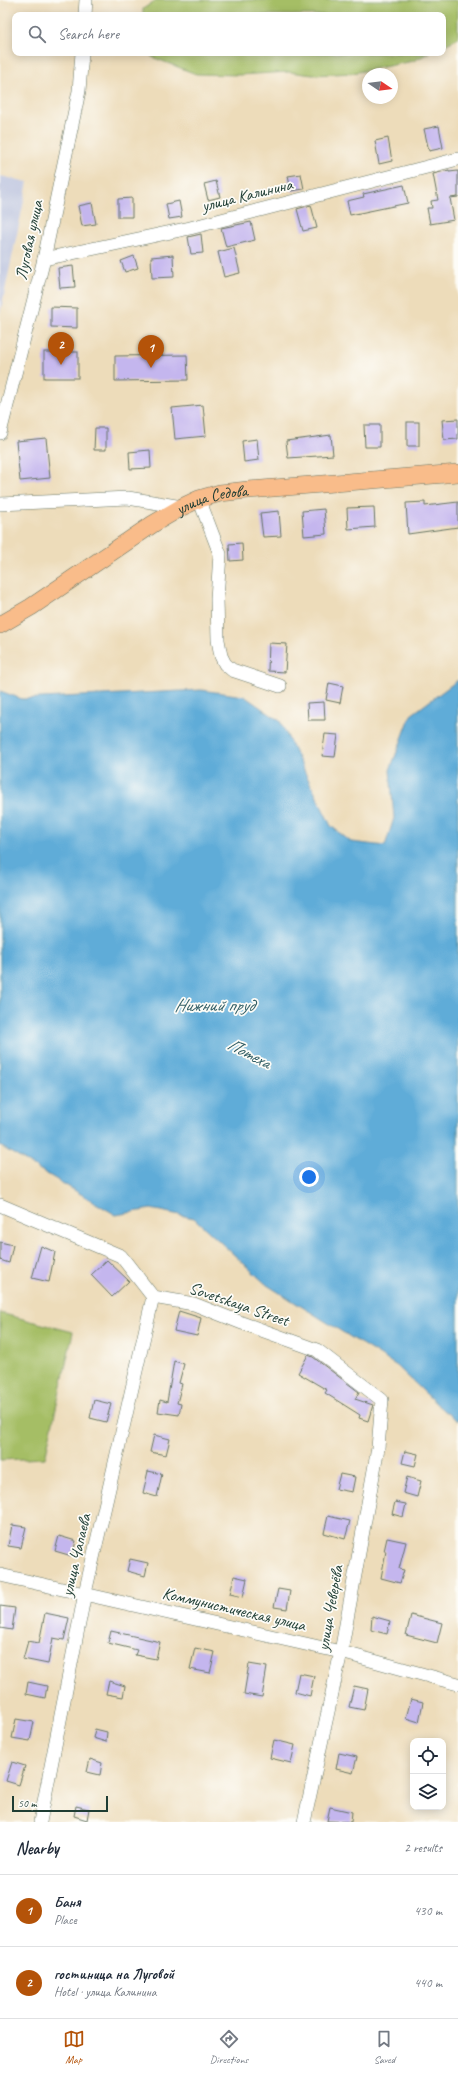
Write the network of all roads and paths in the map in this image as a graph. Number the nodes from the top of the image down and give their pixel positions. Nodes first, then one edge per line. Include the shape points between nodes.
1 (86, 0) edge
2 (85, 12) edge
3 (82, 56) edge
4 (458, 159) edge
5 (44, 259) junction
6 (0, 433) edge
7 (458, 473) edge
8 (199, 499) junction
9 (0, 504) edge
10 (182, 507) junction
11 (0, 625) edge
12 (280, 686) dead end
13 (0, 1206) edge
14 (153, 1296) junction
15 (382, 1400) joint
16 (0, 1575) edge
17 (85, 1594) junction
18 (341, 1652) junction
19 (458, 1684) edge
20 (40, 1822) edge
21 (304, 1822) edge

1 - 2 street
3 - 5 street, Луговая улица via 79,91
4 - 5 street, улица Калинина via 190,228
5 - 6 street, Луговая улица
7 - 8 main road, улица Седова via 248,490 220,493
8 - 10 main road, улица Седова
8 - 12 street via 220,554 217,599 221,656 232,670
9 - 10 street via 128,498
10 - 11 main road, улица Седова
13 - 14 street via 121,1256
14 - 15 street, Sovetskaya Street via 194,1304 317,1350
14 - 17 street, улица Чапаева
15 - 18 street, улица Чеверёва via 378,1448
16 - 17 street, Коммунистическая улица
17 - 18 street, Коммунистическая улица
17 - 20 street, улица Чапаева
18 - 19 street, Коммунистическая улица
18 - 21 street, улица Чеверёва

